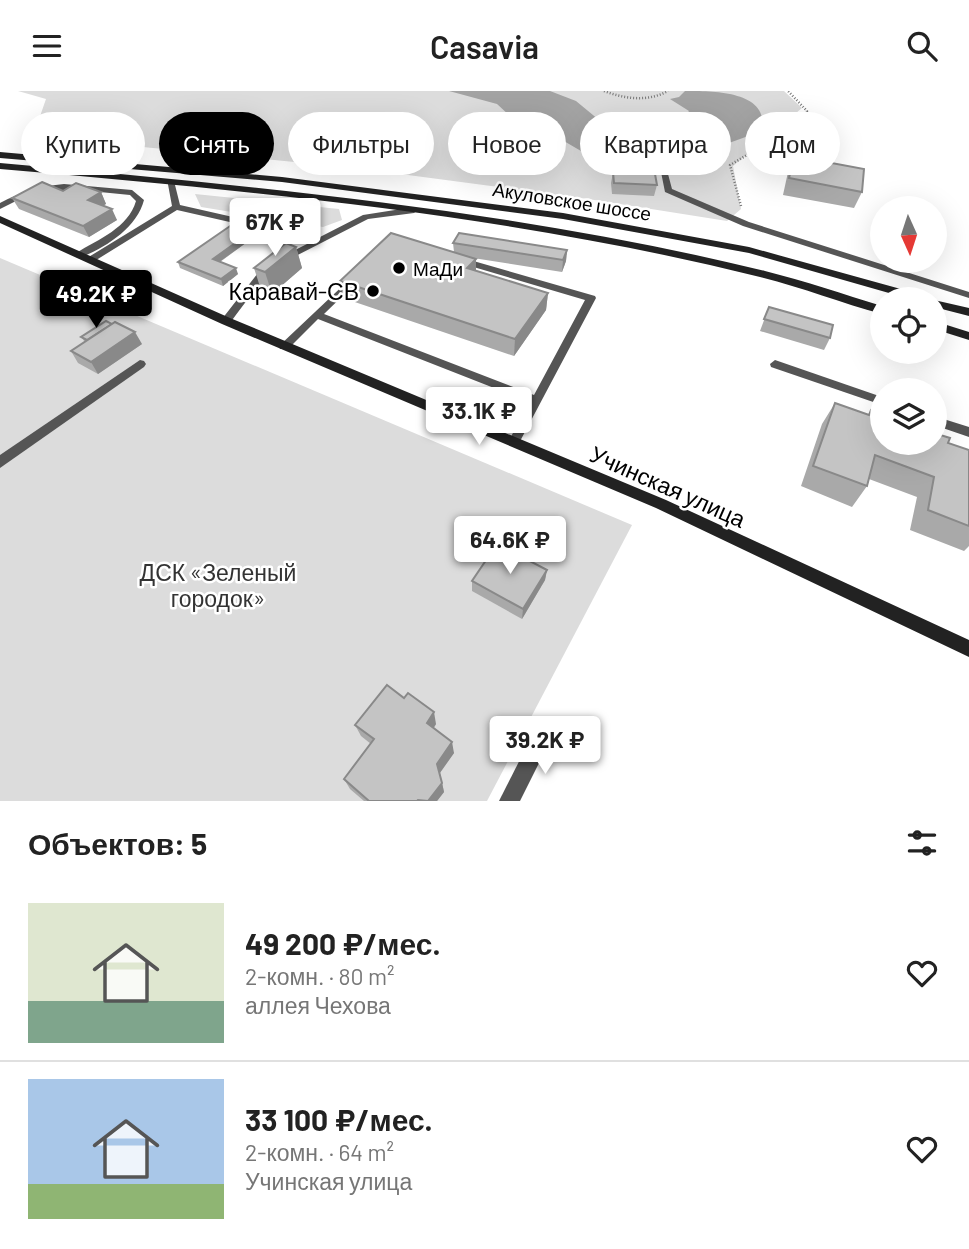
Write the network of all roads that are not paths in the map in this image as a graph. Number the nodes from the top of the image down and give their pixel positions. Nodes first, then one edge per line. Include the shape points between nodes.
1 (0, 155) edge
2 (21, 157) edge
3 (21, 159) edge
4 (2, 168) edge
5 (145, 168) edge
6 (664, 177) road end
7 (170, 181) junction
8 (0, 206) edge
9 (176, 207) junction
10 (414, 209) junction
11 (0, 219) edge
12 (321, 240) junction
13 (85, 257) junction
14 (448, 257) edge
15 (366, 269) edge
16 (880, 287) edge
17 (969, 295) edge
18 (947, 306) edge
19 (870, 307) edge
20 (969, 312) edge
21 (317, 315) junction
22 (226, 321) junction
23 (947, 329) edge
24 (969, 336) edge
25 (284, 346) junction
26 (140, 364) dead end
27 (775, 364) dead end
28 (870, 397) edge
29 (536, 400) junction
30 (947, 424) edge
31 (969, 432) edge
32 (514, 442) junction
33 (0, 462) edge
34 (969, 649) edge
35 (544, 733) dead end
36 (509, 801) edge

1 - 2 main road, Акуловское шоссе
3 - 4 main road
4 - 7 main road, Акуловское шоссе
5 - 16 main road, Акуловское шоссе via 388,191 594,221 753,251
6 - 17 lane via 668,190 746,224
7 - 9 lane
7 - 10 main road, Акуловское шоссе
8 - 13 lane via 48,185 132,193 140,200 139,211
9 - 12 lane
9 - 13 lane
10 - 12 lane via 366,217
10 - 19 main road, Акуловское шоссе via 582,236 738,269
11 - 13 main road, Учинская улица
12 - 22 lane via 261,275
13 - 22 main road, Учинская улица
14 - 29 lane via 591,298
15 - 21 lane
18 - 20 main road
21 - 25 lane
21 - 29 lane
22 - 25 main road, Учинская улица
23 - 24 main road
25 - 32 main road, Учинская улица
26 - 33 street
27 - 28 lane
29 - 32 lane
30 - 31 lane
32 - 34 main road, Учинская улица via 661,504
35 - 36 street

